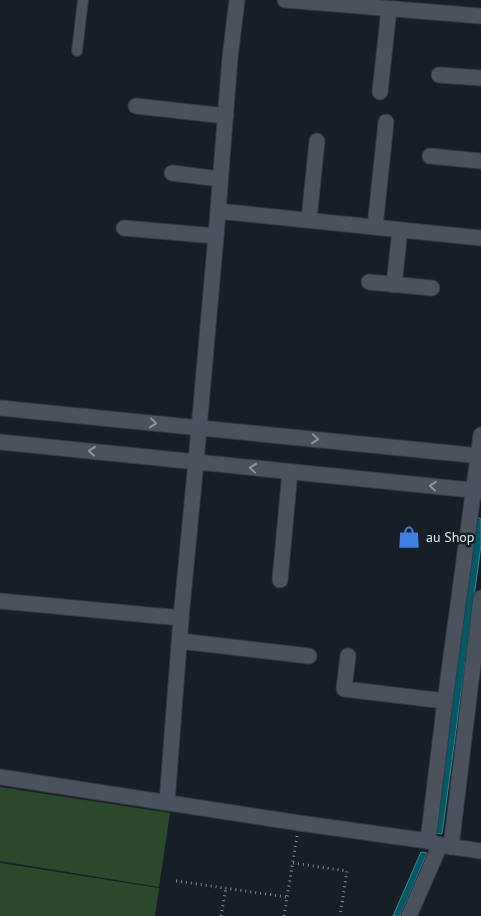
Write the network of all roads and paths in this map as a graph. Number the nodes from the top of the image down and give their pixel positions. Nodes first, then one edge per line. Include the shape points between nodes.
1 (83, 0) edge
2 (236, 0) edge
3 (292, 0) edge
4 (389, 9) junction
5 (481, 16) edge
6 (78, 51) dead end
7 (439, 75) dead end
8 (481, 78) edge
9 (380, 92) dead end
10 (136, 106) dead end
11 (226, 116) junction
12 (386, 122) dead end
13 (317, 141) dead end
14 (430, 156) dead end
15 (481, 161) edge
16 (172, 173) dead end
17 (220, 179) junction
18 (218, 211) junction
19 (309, 220) junction
20 (376, 227) junction
21 (124, 228) dead end
22 (400, 230) junction
23 (216, 236) junction
24 (481, 238) edge
25 (369, 282) dead end
26 (394, 285) junction
27 (432, 288) dead end
28 (0, 402) edge
29 (0, 408) edge
30 (29, 410) junction
31 (199, 428) junction
32 (481, 435) edge
33 (0, 442) edge
34 (27, 445) junction
35 (0, 447) edge
36 (480, 456) edge
37 (196, 462) junction
38 (290, 472) junction
39 (477, 491) edge
40 (280, 580) dead end
41 (0, 601) edge
42 (481, 604) edge
43 (181, 618) junction
44 (180, 641) junction
45 (309, 656) dead end
46 (348, 656) dead end
47 (477, 662) edge
48 (475, 697) edge
49 (446, 701) junction
50 (0, 776) edge
51 (167, 802) junction
52 (299, 823) junction
53 (440, 844) junction
54 (481, 851) edge
55 (292, 863) junction
56 (176, 881) dead end
57 (226, 888) junction
58 (287, 897) junction
59 (222, 916) edge
60 (284, 916) edge
61 (340, 916) edge
62 (409, 916) edge

1 - 6 lane
2 - 11 street
3 - 4 street
4 - 5 street
4 - 9 street
7 - 8 street
10 - 11 street
11 - 17 street
12 - 20 street
13 - 19 street
14 - 15 street
16 - 17 street
17 - 18 street
18 - 19 street
18 - 23 street
19 - 20 street
20 - 22 street
21 - 23 street
22 - 24 street
22 - 26 street
23 - 31 street
25 - 26 street
26 - 27 street
28 - 30 street
29 - 30 street
30 -> 31 street
31 -> 36 street
31 - 37 street
32 - 36 street
33 - 34 street
34 - 35 street
37 -> 34 street
36 - 39 street
38 -> 37 street
37 - 43 street
39 -> 38 street
38 - 40 street
39 - 49 street
41 - 43 street
42 - 47 street
43 - 44 street
44 - 45 street
44 - 51 street
46 - 49 street via 344,689
47 - 48 street
48 - 53 street
49 - 53 street
50 - 51 street
51 - 52 street
52 - 53 street
52 - 55 path
53 - 54 street
53 - 62 street
55 - 58 path
55 - 61 path via 348,871
56 - 57 path
57 - 58 path
57 - 59 path
58 - 60 path

